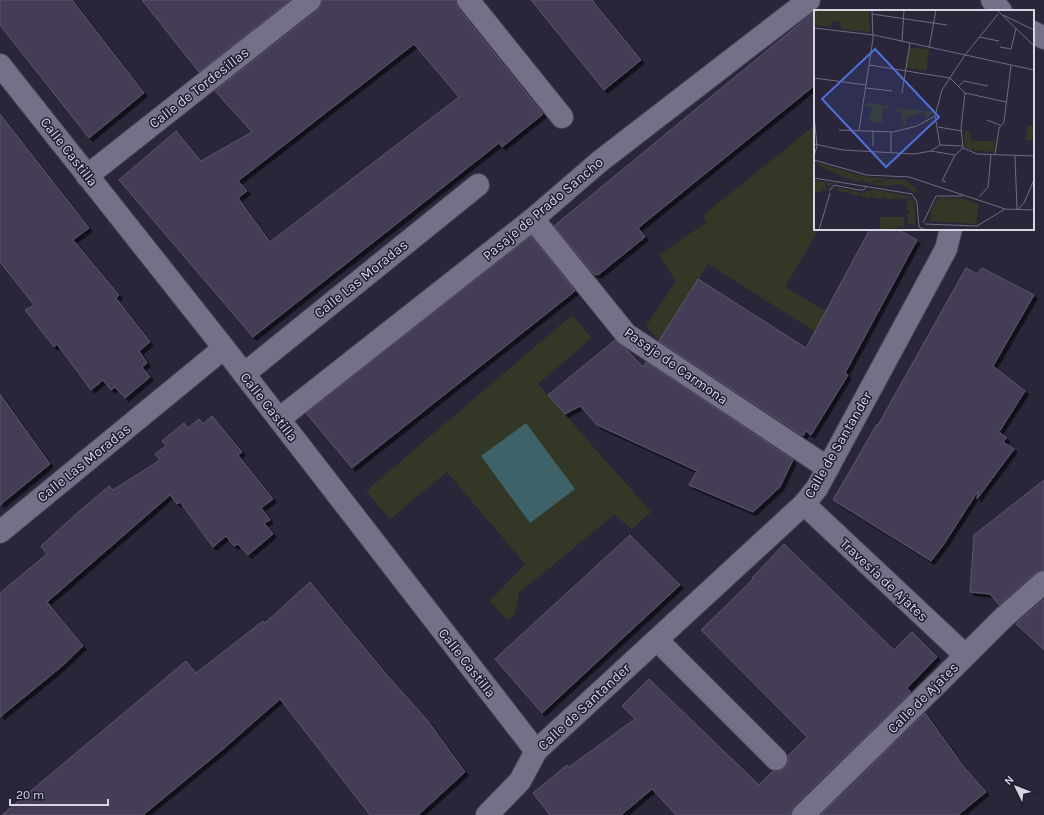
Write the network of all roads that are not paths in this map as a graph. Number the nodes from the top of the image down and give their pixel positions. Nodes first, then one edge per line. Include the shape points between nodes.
1 (310, 0) edge
2 (468, 0) edge
3 (809, 0) edge
4 (992, 0) edge
5 (1000, 10) edge
6 (1034, 33) edge
7 (1044, 38) edge
8 (0, 65) edge
9 (562, 117) dead end
10 (87, 176) junction
11 (478, 185) dead end
12 (533, 219) junction
13 (951, 230) edge
14 (224, 348) junction
15 (244, 374) junction
16 (279, 419) junction
17 (828, 468) junction
18 (804, 504) junction
19 (0, 532) edge
20 (1044, 582) edge
21 (656, 640) junction
22 (965, 655) junction
23 (536, 751) junction
24 (776, 759) dead end
25 (488, 815) edge
26 (803, 815) edge

1 - 10 street, Calle de Tordesillas
2 - 9 street
3 - 12 street, Pasaje de Prado Sancho via 599,162
4 - 5 street
6 - 7 street
8 - 10 street, Calle Castilla
10 - 14 street, Calle Castilla
11 - 15 street, Calle Las Moradas
12 - 16 street, Pasaje de Prado Sancho
12 - 17 street, Pasaje de Carmona via 626,334
13 - 17 street, Calle de Santander via 946,249
14 - 15 street, Calle Castilla
14 - 19 street, Calle Las Moradas
15 - 16 street, Calle Castilla
16 - 23 street, Calle Castilla
17 - 18 street, Calle de Santander
18 - 21 street, Calle de Santander
18 - 22 street, Travesía de Ajates
20 - 22 street, Calle de Ajates
21 - 23 street, Calle de Santander
21 - 24 street
22 - 26 street, Calle de Ajates
23 - 25 street, Calle de Santander via 520,781

